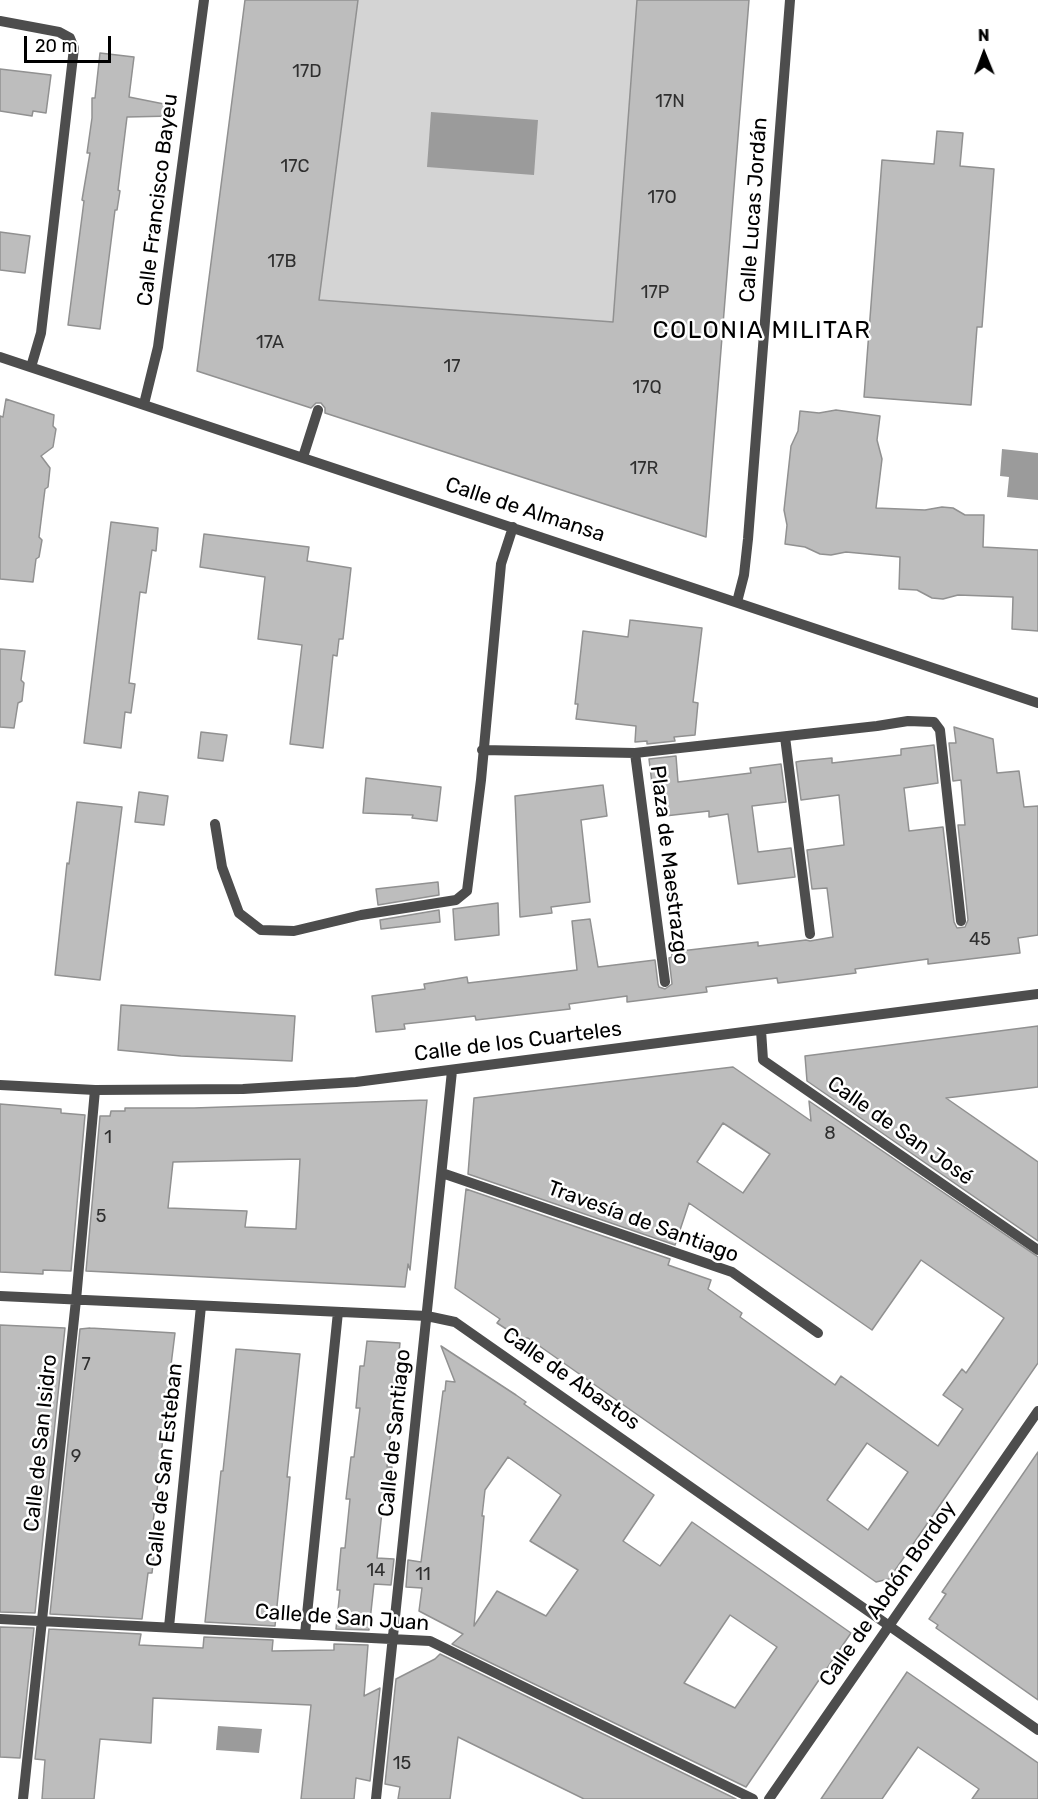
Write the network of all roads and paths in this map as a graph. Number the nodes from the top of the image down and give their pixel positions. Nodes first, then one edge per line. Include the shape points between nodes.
1 (204, 0) edge
2 (789, 0) edge
3 (0, 21) edge
4 (0, 357) edge
5 (31, 367) junction
6 (144, 404) junction
7 (318, 410) dead end
8 (303, 457) junction
9 (513, 527) junction
10 (737, 602) junction
11 (1038, 703) edge
12 (784, 737) junction
13 (482, 750) junction
14 (635, 753) junction
15 (215, 824) dead end
16 (961, 921) dead end
17 (810, 934) dead end
18 (665, 982) dead end
19 (1038, 994) edge
20 (761, 1030) junction
21 (452, 1071) junction
22 (0, 1085) edge
23 (95, 1090) junction
24 (442, 1173) junction
25 (1038, 1250) edge
26 (0, 1296) edge
27 (76, 1300) junction
28 (201, 1306) junction
29 (338, 1312) junction
30 (427, 1316) junction
31 (818, 1333) dead end
32 (1038, 1411) edge
33 (0, 1619) edge
34 (42, 1621) junction
35 (890, 1625) junction
36 (168, 1627) junction
37 (305, 1634) junction
38 (392, 1637) junction
39 (1038, 1730) edge
40 (23, 1799) edge
41 (376, 1799) edge
42 (753, 1799) edge
43 (769, 1799) edge

1 - 6 street, Calle Francisco Bayeu via 158,347
2 - 10 street, Calle Lucas Jordán via 748,539
3 - 5 street via 59,32 70,38 74,48 40,333
4 - 5 street, Calle de Almansa
5 - 6 street, Calle de Almansa
6 - 8 street, Calle de Almansa
7 - 8 street
8 - 9 street, Calle de Almansa
9 - 10 street, Calle de Almansa
9 - 13 street via 501,564
10 - 11 street, Calle de Almansa
12 - 14 street, Plaza de Maestrazgo
12 - 16 street, Plaza de Maestrazgo via 908,721 934,722 940,730
12 - 17 street
13 - 14 street, Plaza de Maestrazgo
13 - 15 street via 470,878 467,891 456,900 361,915 294,931 261,930 239,913 222,867
14 - 18 street, Plaza de Maestrazgo
19 - 20 street, Calle de los Cuarteles
20 - 21 street, Calle de los Cuarteles
20 - 25 street, Calle de San José via 764,1060
21 - 23 street, Calle de los Cuarteles via 254,1088
21 - 24 street, Calle de Santiago
22 - 23 street, Calle de los Cuarteles
23 - 27 street, Calle de San Isidro
24 - 30 street, Calle de Santiago
24 - 31 street, Travesía de Santiago via 732,1272
26 - 27 street, Calle de Abastos
27 - 28 street, Calle de Abastos
27 - 34 street, Calle de San Isidro
28 - 29 street, Calle de Abastos
28 - 36 street, Calle de San Esteban
29 - 30 street, Calle de Abastos
29 - 37 street
30 - 35 street, Calle de Abastos via 455,1322
30 - 38 street, Calle de Santiago
32 - 35 street, Calle de Abdón Bordoy
33 - 34 street, Calle de San Juan
34 - 36 street, Calle de San Juan
34 - 40 street, Calle de San Isidro
35 - 39 street, Calle de Abastos
35 - 43 street, Calle de Abdón Bordoy
36 - 37 street, Calle de San Juan
37 - 38 street, Calle de San Juan
38 - 41 street, Calle de Santiago
38 - 42 street, Calle de San Juan via 430,1641

